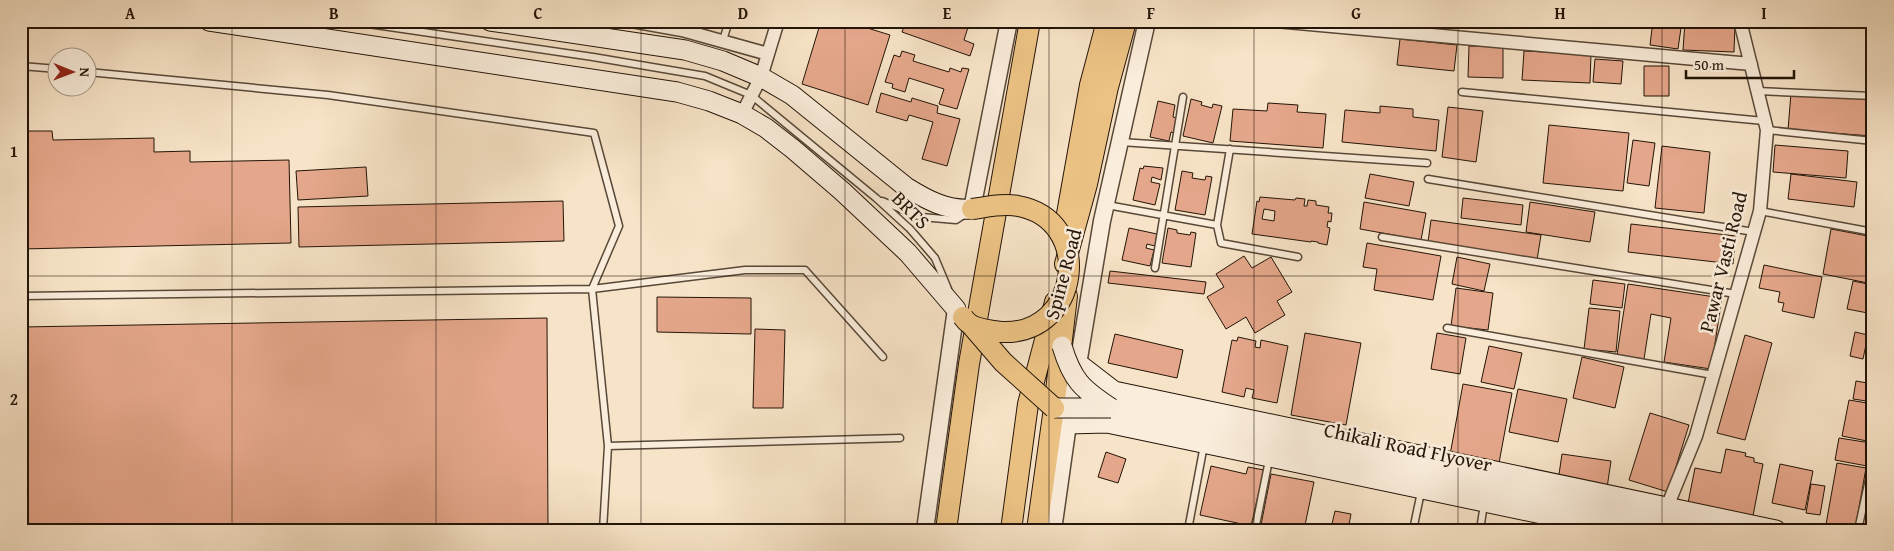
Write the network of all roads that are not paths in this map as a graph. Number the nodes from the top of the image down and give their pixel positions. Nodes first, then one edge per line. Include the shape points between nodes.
1 (209, 21) edge
2 (348, 21) edge
3 (490, 21) edge
4 (632, 21) edge
5 (729, 21) edge
6 (778, 21) edge
7 (1009, 21) edge
8 (1030, 21) edge
9 (1108, 21) edge
10 (1126, 21) edge
11 (1147, 21) edge
12 (1276, 21) edge
13 (1740, 21) edge
14 (539, 25) edge
15 (723, 40) junction
16 (768, 54) junction
17 (1751, 64) junction
18 (21, 66) edge
19 (48, 69) edge
20 (98, 73) edge
21 (761, 76) junction
22 (1757, 91) junction
23 (1462, 92) dead end
24 (751, 95) junction
25 (1873, 96) edge
26 (1183, 97) dead end
27 (742, 114) junction
28 (1766, 125) junction
29 (1873, 141) edge
30 (1120, 142) junction
31 (1176, 146) junction
32 (1230, 149) junction
33 (1427, 163) dead end
34 (1428, 179) dead end
35 (876, 198) junction
36 (1106, 204) junction
37 (972, 209) junction
38 (1760, 211) junction
39 (1164, 215) junction
40 (1217, 225) junction
41 (1754, 232) junction
42 (1873, 232) edge
43 (1062, 238) junction
44 (1382, 238) dead end
45 (1298, 257) dead end
46 (1155, 268) dead end
47 (1068, 284) junction
48 (592, 289) junction
49 (1736, 294) junction
50 (21, 296) edge
51 (964, 317) junction
52 (1447, 328) dead end
53 (1062, 346) junction
54 (883, 357) dead end
55 (1079, 364) junction
56 (1713, 376) junction
57 (1054, 408) junction
58 (1111, 408) junction
59 (1068, 424) junction
60 (900, 438) dead end
61 (1205, 443) junction
62 (608, 446) junction
63 (1269, 457) junction
64 (1873, 461) edge
65 (1422, 489) junction
66 (1484, 502) junction
67 (1667, 507) junction
68 (603, 530) edge
69 (925, 530) edge
70 (946, 530) edge
71 (1011, 530) edge
72 (1037, 530) edge
73 (1053, 530) edge
74 (1188, 530) edge
75 (1255, 530) edge
76 (1413, 530) edge
77 (1480, 530) edge
78 (1618, 530) edge
79 (1695, 530) edge
80 (1776, 530) edge
81 (1858, 530) edge

1 - 27 main road via 677,92
2 - 24 lane via 705,76
3 - 14 main road
4 - 15 street
5 - 15 lane
6 - 16 street
7 - 37 street
8 - 70 main road via 969,364
9 - 43 main road via 1090,85
10 - 71 main road, Spine Road via 1087,184 1028,404
11 - 30 street, Spine Road
12 - 17 street
13 - 17 street, Pawar Vasti Road
14 - 21 main road via 686,50
15 - 16 street
16 - 21 street
17 - 22 street, Pawar Vasti Road
18 - 19 lane
20 - 48 lane via 328,95 594,133 619,226
21 - 24 street
21 - 37 main road via 792,95 921,196 951,208
22 - 25 lane
22 - 28 street, Pawar Vasti Road
23 - 28 lane
24 - 27 street
24 - 35 lane
26 - 31 lane
27 - 51 main road via 766,128 842,191 908,253
28 - 29 lane
28 - 38 street, Pawar Vasti Road
30 - 31 lane
30 - 36 street, Spine Road
31 - 32 lane
31 - 39 lane
32 - 33 lane
32 - 40 lane
34 - 41 lane
35 - 37 lane, BRTS via 921,217 956,220
35 - 51 lane, BRTS via 910,229 935,258
36 - 39 lane
36 - 55 street, Spine Road
37 - 43 main road, bridge via 1005,205 1028,208 1048,220
38 - 41 street, Pawar Vasti Road
38 - 42 lane
39 - 40 lane
39 - 46 lane
40 - 45 lane via 1221,243
41 - 49 street, Pawar Vasti Road
43 - 47 main road, bridge via 1069,261
44 - 49 lane
47 - 51 main road, bridge via 1058,306 1031,327 997,332
47 - 53 main road, bridge
48 - 50 lane
48 - 54 lane via 744,270 805,270
48 - 62 lane
49 - 56 street, Pawar Vasti Road
51 - 57 main road, bridge via 1002,362
51 - 69 street
52 - 56 lane
53 - 57 main road, bridge
53 - 58 main road, Chikali Road Flyover, bridge via 1067,364 1086,392
55 - 59 street, Spine Road
55 - 67 main road via 1114,391
56 - 67 street, Pawar Vasti Road via 1696,436
57 - 58 main road, Chikali Road Flyover, bridge
57 - 72 main road
58 - 79 main road, Chikali Road Flyover
59 - 61 main road via 1107,423
59 - 73 street, Spine Road
60 - 62 lane
61 - 63 main road
61 - 74 lane
62 - 68 lane
63 - 65 main road
63 - 75 lane
64 - 81 lane
65 - 66 main road
65 - 76 lane
66 - 77 lane
66 - 78 main road
67 - 80 main road

